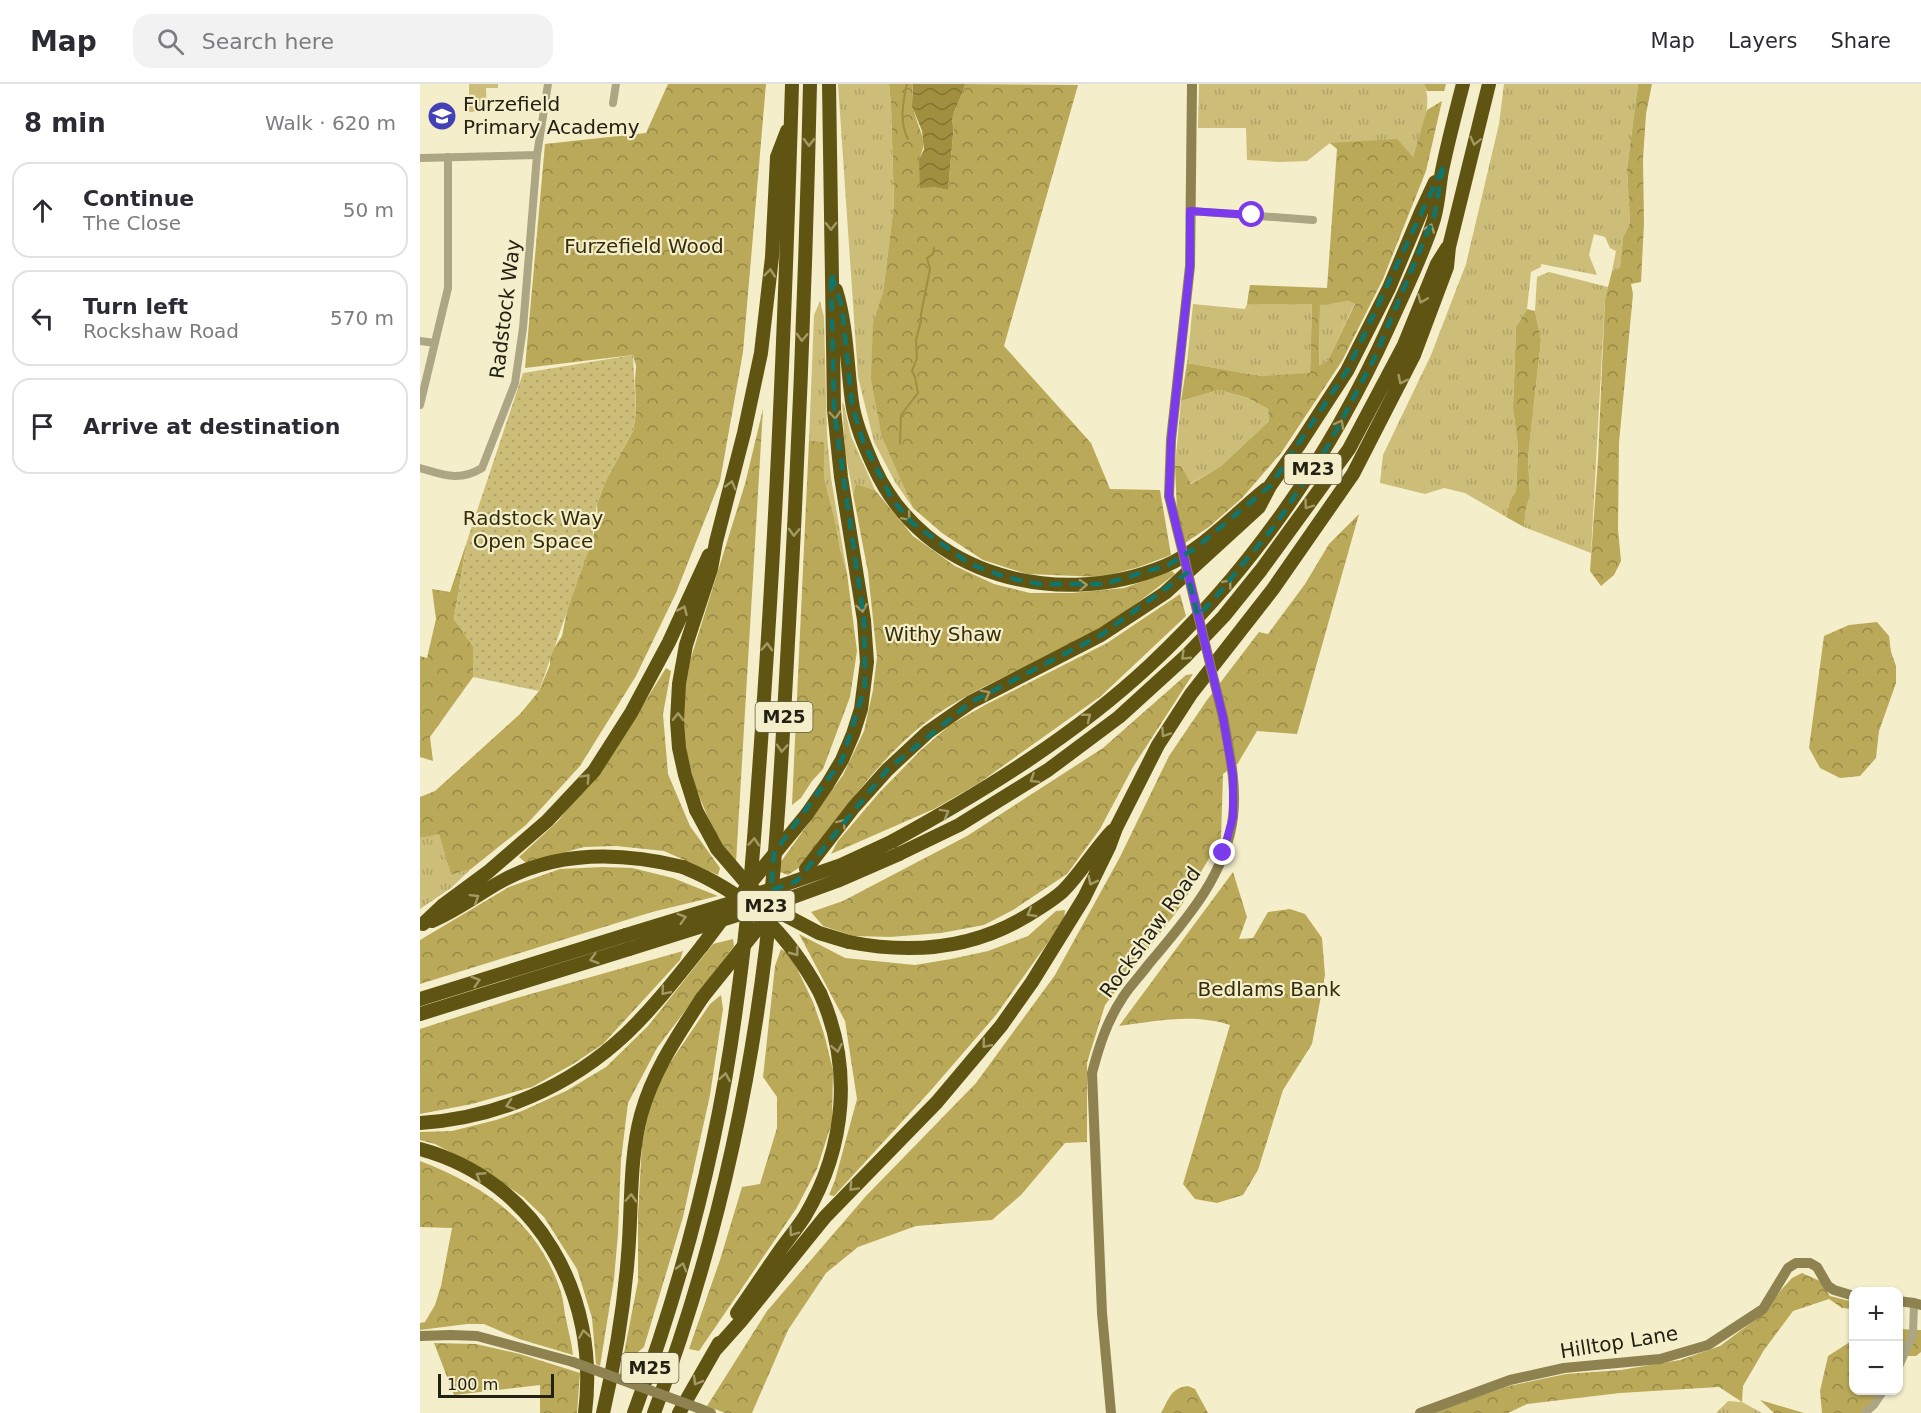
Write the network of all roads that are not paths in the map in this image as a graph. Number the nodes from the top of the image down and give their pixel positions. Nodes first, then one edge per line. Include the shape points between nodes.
1 (548, 84) edge
2 (616, 84) edge
3 (792, 84) edge
4 (810, 84) edge
5 (829, 84) edge
6 (1192, 84) edge
7 (1463, 84) edge
8 (1489, 84) edge
9 (613, 102) dead end
10 (791, 120) junction
11 (537, 155) junction
12 (448, 157) junction
13 (420, 158) edge
14 (1443, 167) junction
15 (1190, 211) junction
16 (1313, 220) dead end
17 (1449, 247) junction
18 (831, 273) junction
19 (420, 341) edge
20 (435, 343) junction
21 (420, 405) edge
22 (420, 468) edge
23 (1270, 486) junction
24 (716, 542) junction
25 (1116, 828) junction
26 (896, 848) junction
27 (422, 925) edge
28 (628, 942) junction
29 (420, 999) edge
30 (420, 1014) edge
31 (420, 1123) edge
32 (420, 1149) edge
33 (1849, 1294) edge
34 (1917, 1304) edge
35 (1921, 1312) edge
36 (1913, 1327) junction
37 (420, 1336) edge
38 (716, 1349) junction
39 (1903, 1359) edge
40 (1881, 1395) edge
41 (585, 1413) edge
42 (603, 1413) edge
43 (634, 1413) edge
44 (654, 1413) edge
45 (679, 1413) edge
46 (711, 1413) edge
47 (1111, 1413) edge
48 (1420, 1413) edge
49 (1865, 1413) edge

1 - 11 street, Radstock Way
2 - 9 street
3 - 10 highway, M25
4 -> 44 highway, M25 via 792,580 766,944 748,1065 723,1184 688,1311
5 -> 18 highway
6 - 15 street, Rockshaw Road
7 - 14 highway, M23
8 -> 17 highway, M23
24 -> 10 highway via 761,353 777,157
43 -> 10 highway, M25 via 674,1294 698,1205 724,1085 738,994 752,870 768,638
11 - 12 street
11 - 22 street, Radstock Way via 515,383 482,468 470,475 451,477
12 - 13 street
12 - 20 street via 448,288
14 - 23 highway via 1347,371
26 -> 14 highway, M23 via 1088,717 1149,665 1214,599 1269,532 1328,446 1374,359 1434,217
15 - 16 street
15 - 47 street, Rockshaw Road, bridge via 1190,266 1171,441 1169,496 1223,717 1233,776 1233,817 1216,871 1184,921 1123,996 1100,1044 1092,1073 1102,1313
17 -> 25 highway via 1447,267 1414,356 1353,474 1273,589 1191,694 1158,745
17 -> 26 highway, M23 via 1437,264 1404,345 1349,449 1224,615 1119,717 1048,770 959,825
18 -> 23 highway via 842,307 852,405 874,468 911,522 970,564 1005,578 1073,586 1104,584 1143,574 1168,565 1197,547
18 -> 31 highway, bridge via 834,410 867,662 861,709 842,760 807,814 702,946 612,1047 572,1076 532,1097 457,1119
19 - 20 street
20 - 21 street
42 -> 23 highway, bridge via 622,1316 640,1117 663,1061 702,998 854,807 928,732 971,702 1101,636 1165,593 1259,507
25 -> 24 highway, bridge via 1060,893 1008,927 982,937 934,948 892,949 819,933 781,914 748,885 717,849 696,810 679,748 679,684 686,645
27 -> 24 highway via 547,821 594,771 669,642
25 -> 38 highway via 1084,898 1001,1026 937,1102 825,1217
26 - 28 highway, M23, bridge
27 -> 38 highway, bridge via 447,915 500,882 552,862 585,856 647,859 683,867 725,887 767,919 805,965 831,1021 841,1068 842,1103 836,1141 805,1216
29 -> 28 highway, M23
28 -> 30 highway, M23
41 -> 32 highway via 588,1372 581,1317 569,1281 549,1244 524,1212 481,1176
33 - 48 street, Hilltop Lane via 1828,1286 1810,1263 1796,1263 1788,1268 1762,1309 1708,1345 1660,1359 1564,1368 1510,1380
34 - 36 street
35 - 36 street
36 - 39 street
37 - 46 street, bridge via 477,1336 573,1362
38 -> 45 highway
40 - 49 street

